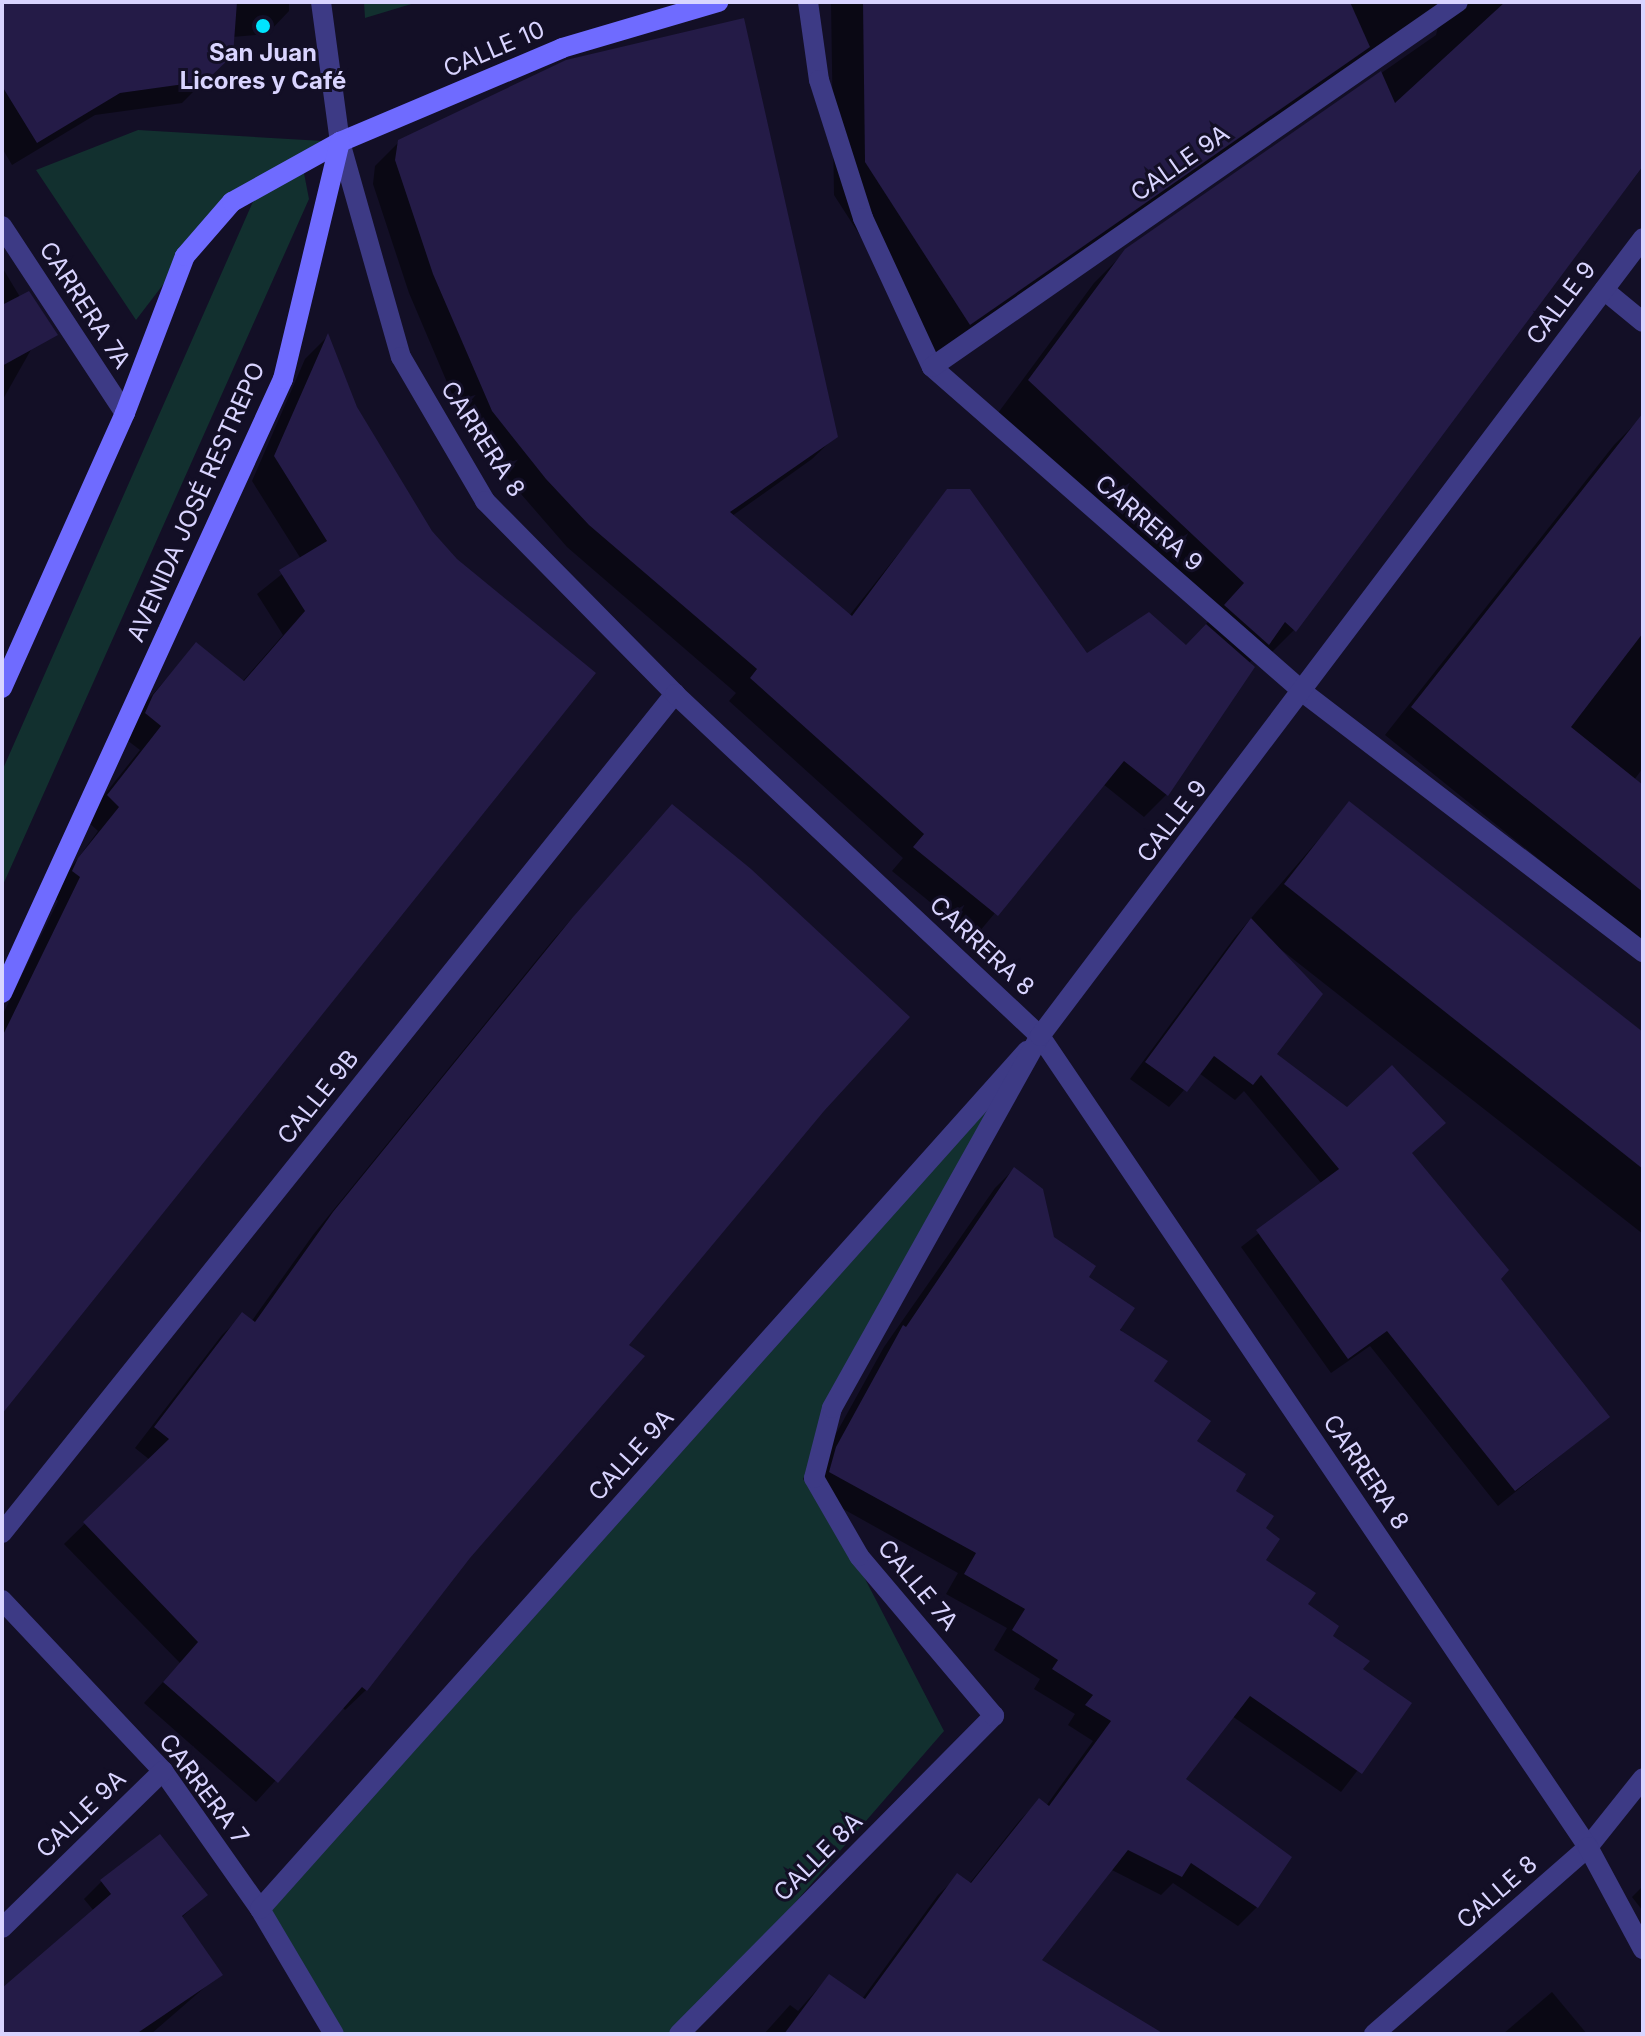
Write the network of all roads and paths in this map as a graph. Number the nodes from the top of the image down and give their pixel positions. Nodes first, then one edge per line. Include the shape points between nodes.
1 (321, 2) edge
2 (718, 2) edge
3 (808, 2) edge
4 (1458, 2) edge
5 (340, 142) junction
6 (2, 226) edge
7 (1643, 238) edge
8 (1604, 290) junction
9 (1643, 322) edge
10 (932, 367) junction
11 (125, 413) junction
12 (2, 688) edge
13 (1304, 693) junction
14 (675, 694) junction
15 (1643, 952) edge
16 (2, 993) edge
17 (1040, 1036) junction
18 (814, 1478) joint
19 (2, 1533) edge
20 (2, 1600) edge
21 (994, 1716) joint
22 (163, 1771) junction
23 (1643, 1778) edge
24 (1588, 1847) junction
25 (260, 1909) junction
26 (2, 1928) edge
27 (1643, 1949) edge
28 (334, 2034) edge
29 (679, 2034) edge
30 (1374, 2034) edge

1 - 5 street, CARRERA 8
2 - 5 main road, CALLE 10 via 562,48
3 - 10 street, CARRERA 9 via 819,80 863,218
4 - 10 street, CALLE 9A
5 - 11 main road via 232,202 185,256
5 - 14 street, CARRERA 8 via 401,357 485,501
5 - 16 main road, AVENIDA JOSÉ RESTREPO via 283,379
6 - 11 street, CARRERA 7A
7 - 8 street, CALLE 9
8 - 9 street
8 - 13 street, CALLE 9
10 - 13 street, CARRERA 9
11 - 12 main road
13 - 15 street, CARRERA 9
13 - 17 street, CALLE 9
14 - 17 street, CARRERA 8
14 - 19 street, CALLE 9B
17 - 18 street, CALLE 9 via 832,1408
17 - 24 street, CARRERA 8
17 - 25 street, CALLE 9A
18 - 21 street, CALLE 7A via 859,1556
20 - 22 street, CARRERA 7
21 - 29 street, CALLE 8A
22 - 25 street, CARRERA 7
22 - 26 street, CALLE 9A
23 - 24 street, CALLE 8
24 - 27 street, CARRERA 8
24 - 30 street, CALLE 8
25 - 28 street, CARRERA 7

